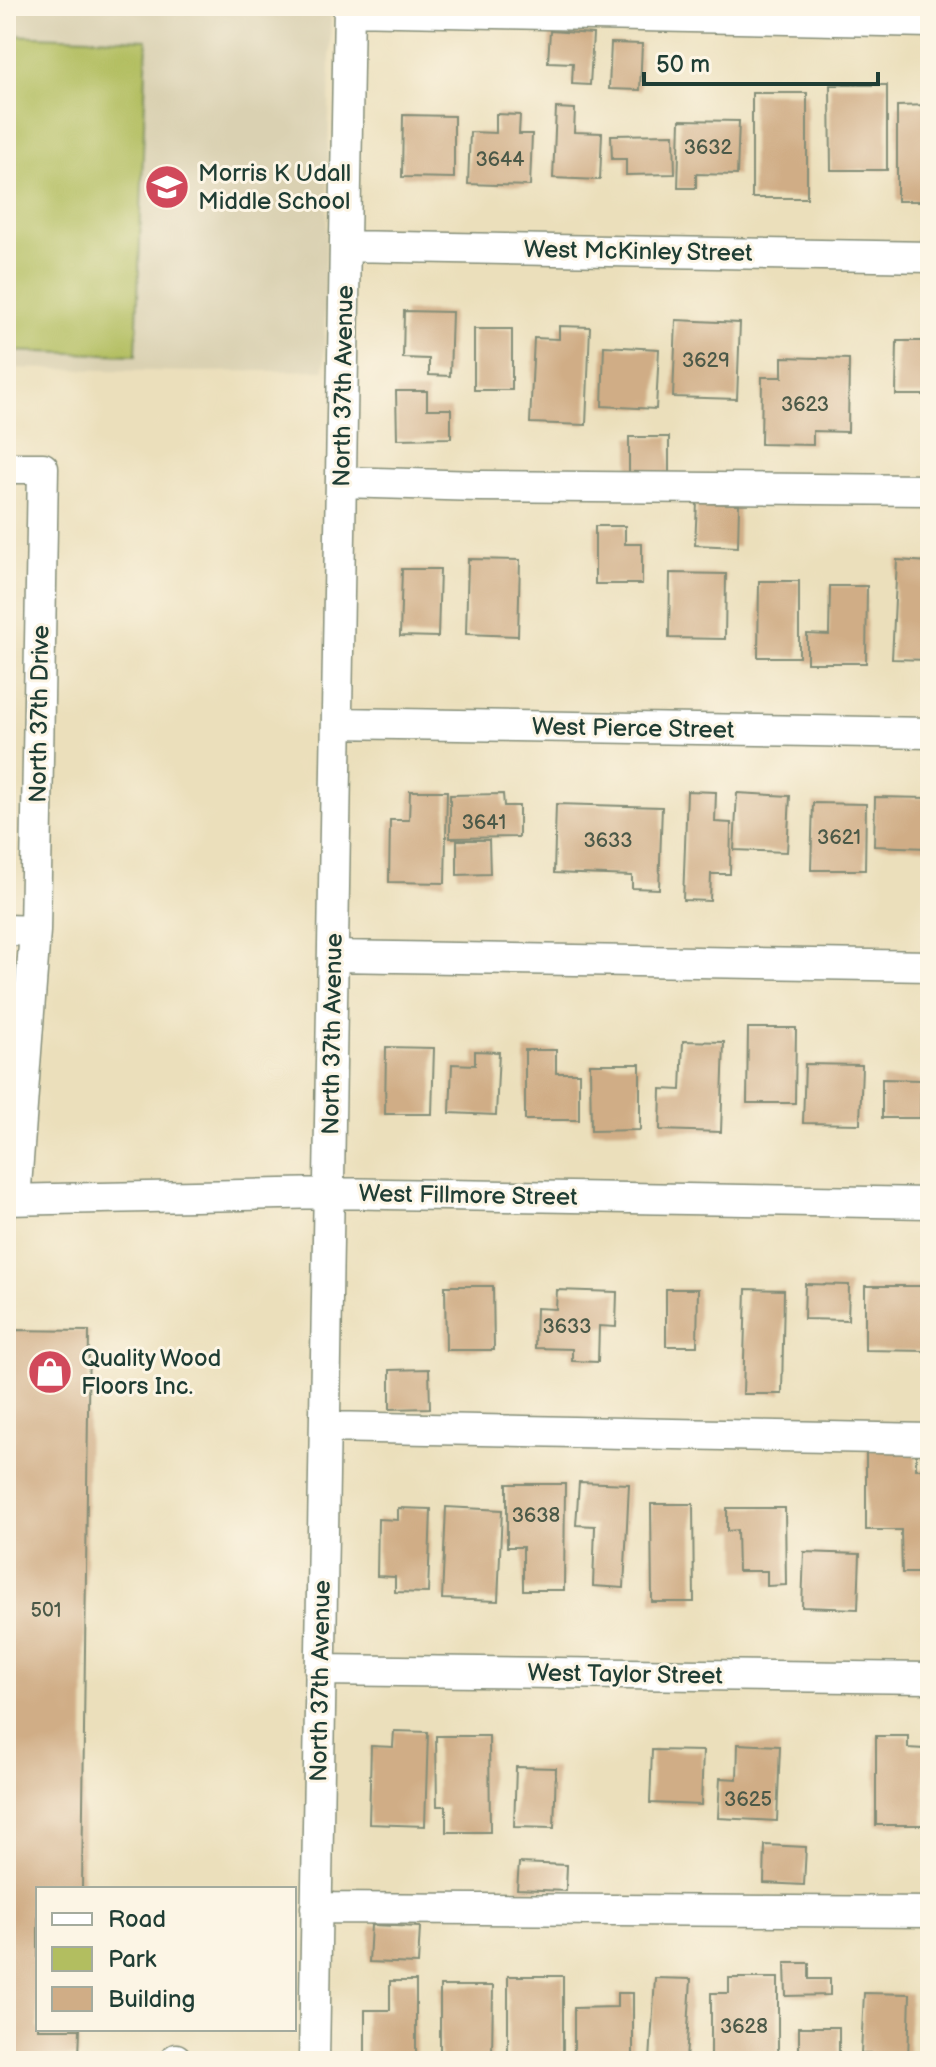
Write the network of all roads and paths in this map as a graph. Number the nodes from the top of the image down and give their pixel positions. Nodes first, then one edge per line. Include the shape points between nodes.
1 (349, 8) edge
2 (930, 22) edge
3 (345, 246) junction
4 (930, 257) edge
5 (6, 468) edge
6 (341, 482) junction
7 (930, 490) edge
8 (337, 723) junction
9 (930, 733) edge
10 (20, 931) edge
11 (333, 956) junction
12 (930, 966) edge
13 (329, 1193) junction
14 (11, 1200) edge
15 (930, 1203) edge
16 (325, 1427) junction
17 (930, 1439) edge
18 (320, 1670) junction
19 (930, 1678) edge
20 (316, 1908) junction
21 (930, 1912) edge
22 (314, 2061) edge

1 - 2 street
1 - 3 street, North 37th Avenue
3 - 4 street, West McKinley Street
3 - 6 street, North 37th Avenue
5 - 10 street, North 37th Drive via 43,468
6 - 7 street
6 - 8 street, North 37th Avenue
8 - 9 street, West Pierce Street
8 - 11 street, North 37th Avenue
10 - 14 street, North 37th Drive
11 - 12 street
11 - 13 street, North 37th Avenue
13 - 14 street, West Fillmore Street
13 - 15 street, West Fillmore Street
13 - 16 street, North 37th Avenue
16 - 17 street
16 - 18 street, North 37th Avenue
18 - 19 street, West Taylor Street
18 - 20 street, North 37th Avenue
20 - 21 street
20 - 22 street, North 37th Avenue

